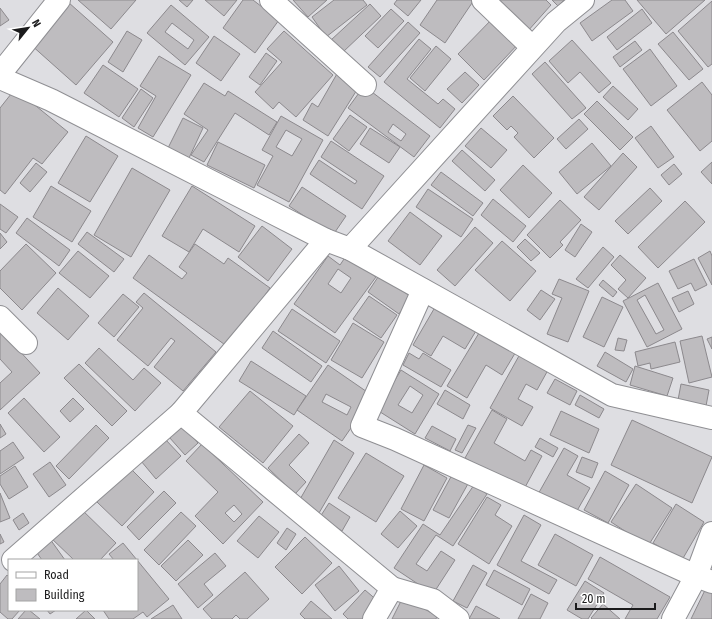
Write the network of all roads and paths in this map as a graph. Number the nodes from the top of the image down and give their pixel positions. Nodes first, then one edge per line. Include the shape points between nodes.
1 (59, 0) edge
2 (271, 0) edge
3 (482, 0) edge
4 (583, 0) edge
5 (532, 47) junction
6 (0, 74) edge
7 (0, 78) edge
8 (365, 85) dead end
9 (326, 240) junction
10 (350, 249) junction
11 (423, 290) junction
12 (0, 317) edge
13 (26, 343) dead end
14 (181, 413) junction
15 (712, 418) edge
16 (712, 533) edge
17 (14, 559) edge
18 (8, 564) edge
19 (0, 573) edge
20 (704, 579) edge
21 (392, 588) junction
22 (374, 619) edge
23 (458, 619) edge
24 (673, 619) edge

1 - 6 street
2 - 8 street
3 - 5 street
4 - 5 street via 556,22
5 - 10 street
7 - 9 street via 52,100
9 - 10 street
9 - 14 street
10 - 11 street
11 - 15 street via 612,395
11 - 20 street via 362,426
12 - 13 street
14 - 17 street
14 - 21 street
16 - 20 street
18 - 19 street
20 - 24 street
21 - 22 street
21 - 23 street via 433,600

